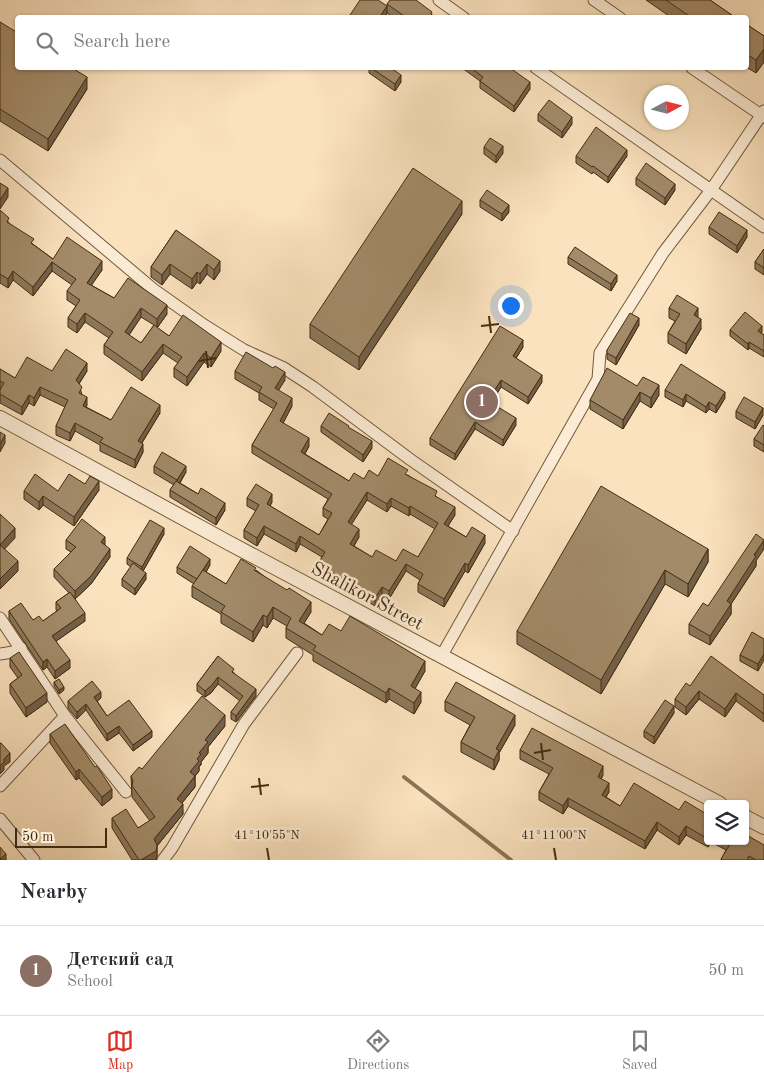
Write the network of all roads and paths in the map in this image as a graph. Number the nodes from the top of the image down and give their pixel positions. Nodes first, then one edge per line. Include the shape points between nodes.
1 (440, 0) edge
2 (594, 0) edge
3 (460, 15) edge
4 (616, 15) edge
5 (539, 70) edge
6 (695, 70) edge
7 (763, 114) edge
8 (0, 160) edge
9 (711, 190) junction
10 (764, 227) edge
11 (0, 418) edge
12 (513, 531) junction
13 (0, 618) edge
14 (21, 648) junction
15 (298, 653) dead end
16 (0, 654) edge
17 (442, 655) junction
18 (65, 716) junction
19 (0, 786) edge
20 (126, 792) dead end
21 (713, 800) edge
22 (0, 819) edge
23 (749, 819) edge
24 (764, 827) edge
25 (34, 860) edge
26 (163, 860) edge

1 - 3 street
2 - 4 street
5 - 9 street
6 - 7 street
7 - 9 street
8 - 12 street via 154,289 244,350 284,368 313,387
9 - 10 street
9 - 12 street via 663,253 600,353 598,379
11 - 17 street, Shаlikor Street
12 - 17 street
13 - 14 street
14 - 16 street
14 - 18 street
15 - 26 street via 244,724
17 - 21 street, Shаlikor Street
18 - 19 street
18 - 20 street
22 - 25 street
23 - 24 street

